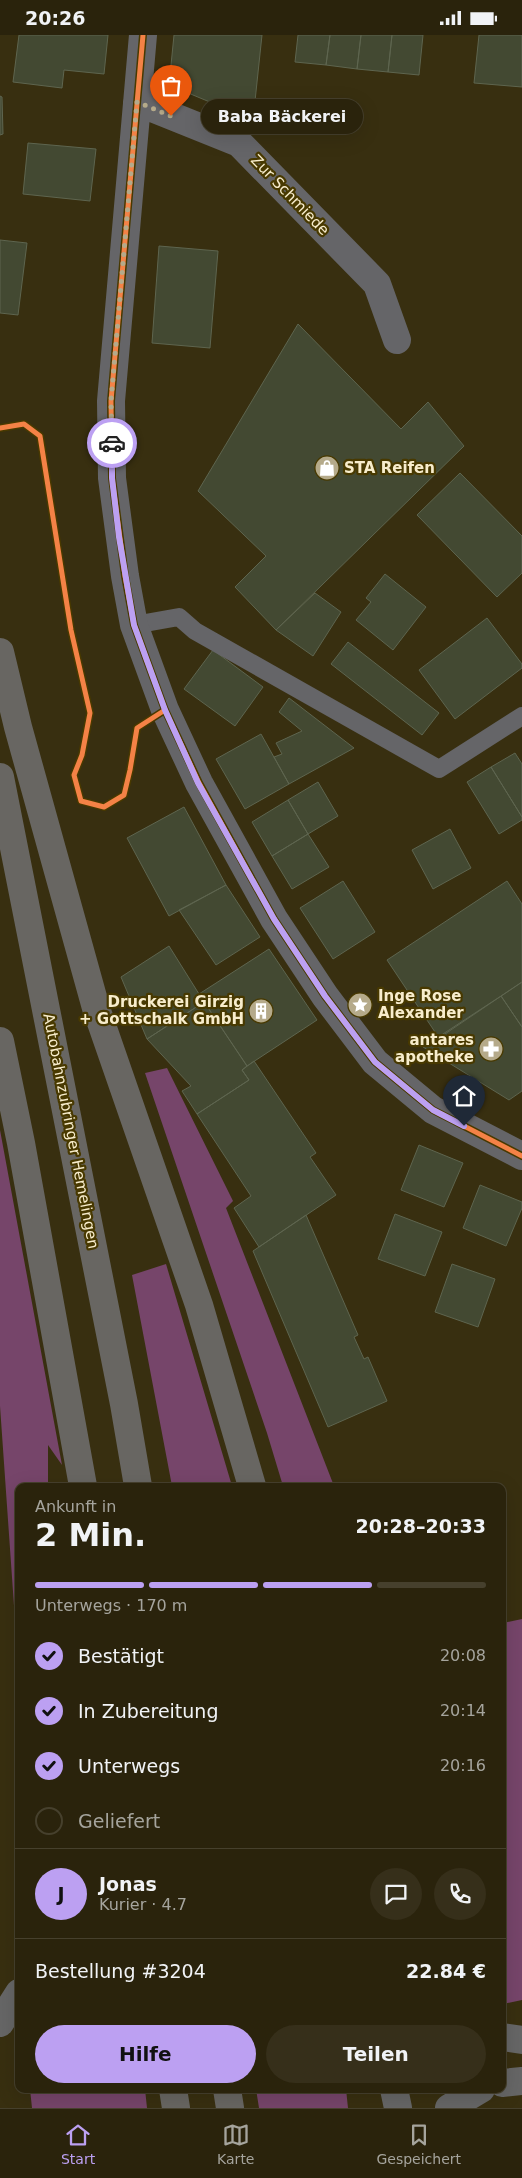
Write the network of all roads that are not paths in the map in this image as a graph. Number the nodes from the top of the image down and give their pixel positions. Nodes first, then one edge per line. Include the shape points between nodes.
1 (144, 35) edge
2 (137, 102) junction
3 (397, 340) dead end
4 (134, 625) junction
5 (0, 652) edge
6 (522, 716) edge
7 (0, 777) edge
8 (0, 1041) edge
9 (522, 1156) edge
10 (82, 1483) edge
11 (137, 1483) edge
12 (251, 1483) edge
13 (15, 1999) edge
14 (0, 2023) edge
15 (506, 2038) edge
16 (522, 2040) edge
17 (522, 2081) edge
18 (506, 2083) edge
19 (174, 2093) edge
20 (228, 2093) edge
21 (395, 2093) edge
22 (474, 2093) edge
23 (176, 2108) edge
24 (230, 2108) edge
25 (398, 2108) edge
26 (449, 2108) edge

1 - 2 street
2 - 3 street, Zur Schmiede via 240,143 377,284
2 - 4 street via 111,401 112,478
4 - 6 lane via 179,617 195,631 439,769
4 - 9 street via 165,710 198,783 274,919 325,996 375,1062 433,1110
5 - 12 highway via 96,1008 198,1305
7 - 11 highway, Autobahnzubringer Hemelingen via 121,1385
8 - 10 highway
13 - 14 main road
15 - 16 main road
17 - 18 main road
19 - 23 highway
20 - 24 highway
21 - 25 main road
22 - 26 main road

